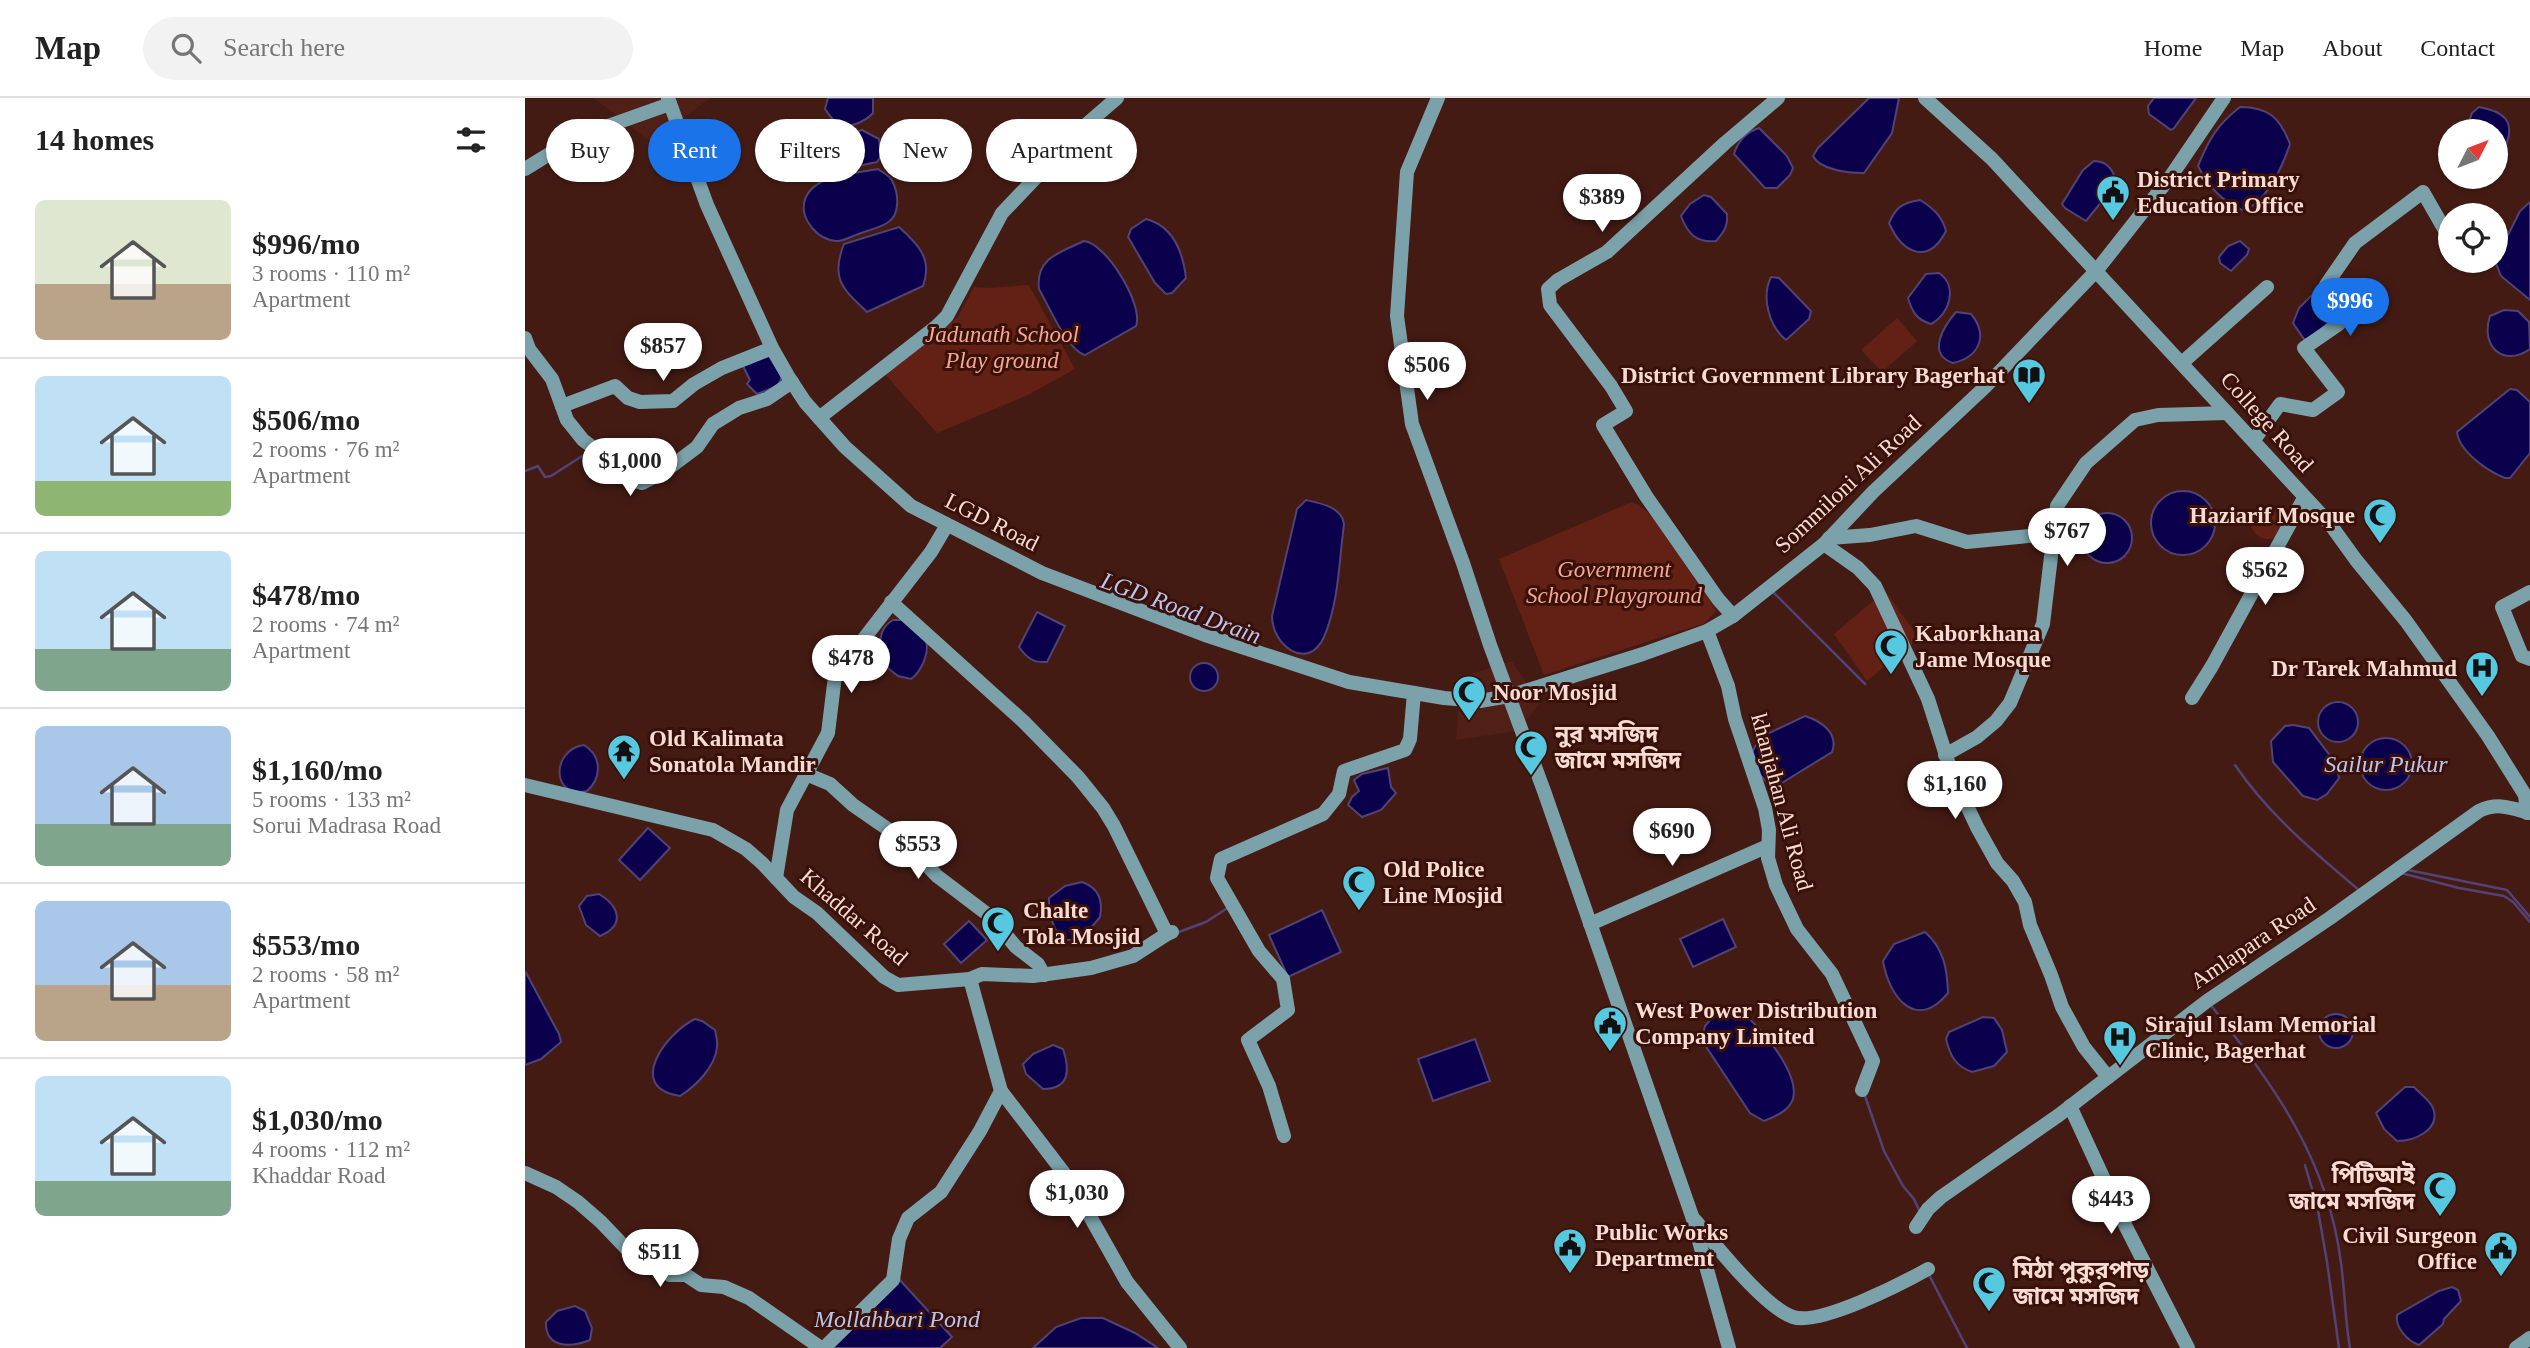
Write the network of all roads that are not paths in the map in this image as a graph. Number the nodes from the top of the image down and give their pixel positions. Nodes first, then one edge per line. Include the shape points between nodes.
1 (1117, 98) edge
2 (1438, 98) edge
3 (1778, 98) edge
4 (1925, 98) edge
5 (2224, 98) edge
6 (669, 101) edge
7 (525, 169) edge
8 (2438, 218) edge
9 (2097, 271) junction
10 (2267, 287) dead end
11 (525, 338) edge
12 (772, 348) junction
13 (2183, 362) junction
14 (792, 382) junction
15 (562, 406) junction
16 (2227, 413) junction
17 (819, 418) junction
18 (2254, 440) junction
19 (2304, 498) junction
20 (947, 524) junction
21 (2052, 540) junction
22 (1826, 541) junction
23 (2530, 592) edge
24 (891, 602) junction
25 (1733, 615) junction
26 (1707, 631) junction
27 (2530, 659) edge
28 (1414, 693) junction
29 (1510, 696) junction
30 (2192, 698) dead end
31 (1945, 755) junction
32 (806, 774) junction
33 (525, 785) edge
34 (2529, 813) edge
35 (1768, 846) junction
36 (776, 878) junction
37 (1590, 924) junction
38 (1044, 975) junction
39 (970, 979) junction
40 (2108, 1077) junction
41 (1862, 1090) dead end
42 (1001, 1091) junction
43 (2070, 1106) junction
44 (1284, 1136) dead end
45 (525, 1173) edge
46 (1692, 1216) junction
47 (1916, 1227) dead end
48 (1928, 1269) dead end
49 (2530, 1338) edge
50 (2185, 1347) edge
51 (819, 1348) edge
52 (1181, 1348) edge
53 (1728, 1348) edge
54 (2516, 1348) edge

1 - 17 street via 1002,213 947,316
2 - 29 street via 1407,172 1397,316 1412,424
3 - 25 street via 1607,252 1548,289 1550,305 1626,411 1603,425 1646,496
4 - 9 street, College Road via 1992,159
5 - 9 street, Sommiloni Ali Road
6 - 7 street via 577,137
6 - 12 street, LGD Road via 707,205
8 - 18 street via 2423,192 2355,243 2326,285 2339,324 2304,348 2338,392 2313,410 2280,404
9 - 13 street, College Road
9 - 22 street, Sommiloni Ali Road
10 - 13 street
11 - 15 street via 552,379
12 - 14 street, LGD Road
12 - 15 street via 722,368 673,401 640,402 615,386
13 - 16 street, College Road
14 - 15 street via 713,424 697,447 642,483 616,475 607,458 567,420
14 - 17 street, LGD Road
16 - 18 street, College Road
16 - 21 street via 2135,420 2086,463 2057,506
17 - 20 street, LGD Road via 911,506
18 - 19 street, College Road
19 - 30 street
19 - 34 street, College Road via 2330,524 2459,695 2516,778
20 - 24 street
20 - 28 street, LGD Road via 1042,573 1205,635 1349,682
21 - 22 street via 2039,536 1967,542 1916,526
21 - 31 street via 2043,624 2010,703 1996,722
22 - 25 street, Sommiloni Ali Road
22 - 31 street via 1875,586 1928,699
23 - 27 street via 2503,607 2522,656
24 - 32 street via 835,676 828,733
24 - 38 street, Khaddar Road via 1078,777 1114,826 1170,933 1111,964
25 - 26 street, Sommiloni Ali Road
26 - 29 street, Sommiloni Ali Road
26 - 35 street, khanjahan Ali Road via 1765,808
28 - 29 street, LGD Road via 1480,701
28 - 44 street via 1411,739 1405,750 1344,771 1339,794 1323,814 1221,859 1217,878 1226,897 1259,951 1283,979 1288,1010 1248,1040 1269,1086
29 - 37 street
31 - 40 street via 1977,827 2025,902 2062,1007 2084,1047
32 - 36 street via 787,810
32 - 38 street via 830,784 902,839 937,876 991,917
33 - 36 street, Khaddar Road via 713,830 746,849
34 - 40 street, Amlapara Road via 2495,805 2479,811 2207,1001
35 - 37 street
35 - 41 street, khanjahan Ali Road via 1776,885 1797,929 1832,974 1873,1061
36 - 39 street, Khaddar Road via 898,985
37 - 46 street
38 - 39 street, Khaddar Road via 982,974
39 - 42 street
40 - 43 street, Amlapara Road
42 - 51 street via 941,1192 908,1218 899,1238 893,1280
42 - 52 street via 1070,1181 1127,1282
43 - 47 street, Amlapara Road via 1941,1197
43 - 50 street
45 - 51 street via 578,1202 642,1265 749,1298
46 - 48 street via 1773,1307 1795,1318 1820,1316
46 - 53 street
49 - 54 street

